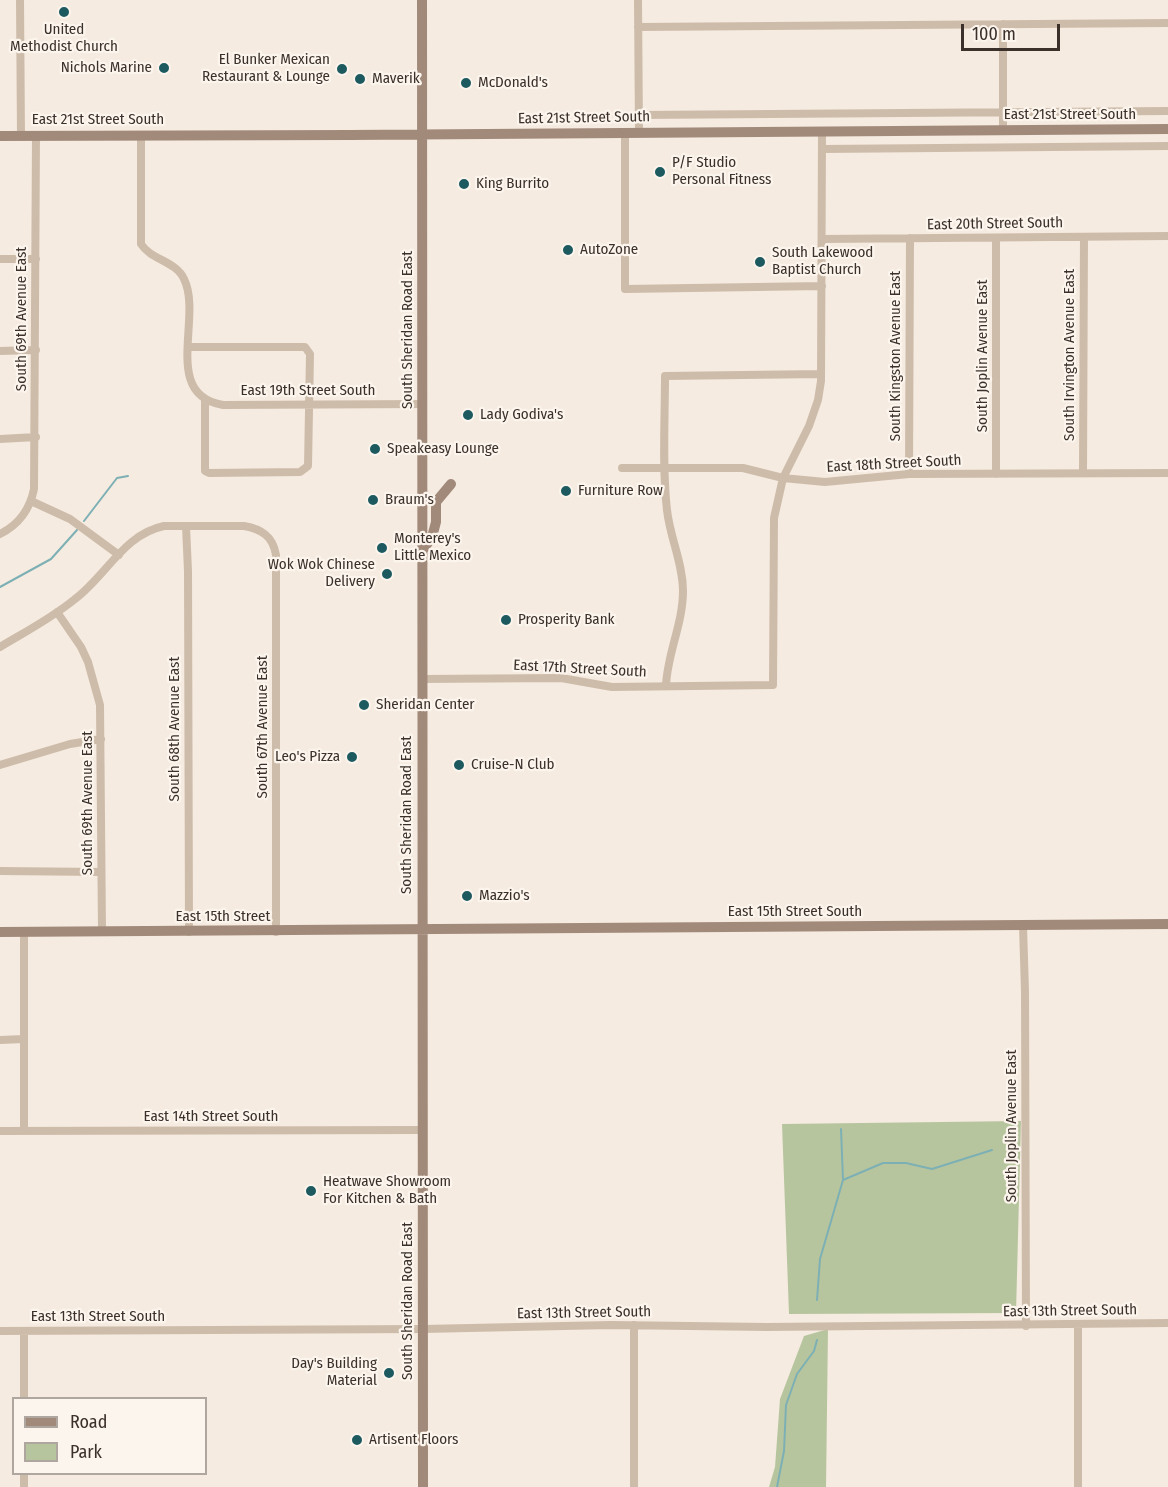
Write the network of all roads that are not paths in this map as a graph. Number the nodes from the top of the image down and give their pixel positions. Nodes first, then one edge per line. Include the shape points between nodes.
1 (20, 0) edge
2 (422, 0) edge
3 (638, 0) edge
4 (1168, 23) edge
5 (1003, 24) junction
6 (638, 27) junction
7 (1168, 111) edge
8 (1003, 113) junction
9 (639, 115) junction
10 (1168, 129) edge
11 (1004, 130) junction
12 (822, 132) junction
13 (625, 133) junction
14 (639, 133) junction
15 (423, 134) junction
16 (0, 135) edge
17 (141, 135) junction
18 (21, 136) junction
19 (36, 136) junction
20 (1168, 147) edge
21 (822, 149) junction
22 (1168, 236) edge
23 (1084, 237) junction
24 (822, 238) junction
25 (909, 238) junction
26 (996, 238) junction
27 (0, 259) edge
28 (36, 259) junction
29 (822, 286) junction
30 (189, 347) junction
31 (36, 350) junction
32 (0, 351) edge
33 (821, 374) junction
34 (205, 400) junction
35 (309, 404) junction
36 (423, 404) junction
37 (36, 437) junction
38 (0, 439) edge
39 (622, 468) dead end
40 (666, 468) junction
41 (1168, 472) edge
42 (1083, 473) junction
43 (909, 474) junction
44 (996, 474) junction
45 (783, 478) junction
46 (451, 484) dead end
47 (31, 501) junction
48 (186, 526) junction
49 (0, 534) edge
50 (423, 550) junction
51 (119, 555) junction
52 (57, 612) junction
53 (0, 647) edge
54 (422, 679) junction
55 (666, 686) junction
56 (101, 739) junction
57 (0, 765) edge
58 (0, 871) edge
59 (101, 872) junction
60 (1168, 924) edge
61 (1023, 926) junction
62 (423, 930) junction
63 (0, 932) edge
64 (24, 932) junction
65 (102, 932) junction
66 (189, 932) junction
67 (276, 932) junction
68 (24, 1039) junction
69 (0, 1040) edge
70 (423, 1130) junction
71 (0, 1131) edge
72 (24, 1131) junction
73 (1168, 1323) edge
74 (634, 1325) junction
75 (1077, 1325) junction
76 (1026, 1326) junction
77 (423, 1329) junction
78 (0, 1330) edge
79 (24, 1330) junction
80 (24, 1397) edge
81 (423, 1487) edge
82 (634, 1487) edge
83 (1078, 1487) edge

1 - 18 street
2 - 15 main road, South Sheridan Road East
3 - 6 street
4 - 5 street
5 - 6 street
5 - 8 street
6 - 9 street
7 - 8 street, East 21st Street South
8 - 9 street, East 21st Street South
8 - 11 street
9 - 14 street
10 - 11 main road, East 21st Street South
11 - 12 main road, East 21st Street South
12 - 14 main road, East 21st Street South
12 - 21 street
13 - 14 main road, East 21st Street South
13 - 15 main road, East 21st Street South
13 - 29 street via 625,289
15 - 17 main road, East 21st Street South
15 - 36 main road, South Sheridan Road East
16 - 18 main road, East 21st Street South
17 - 19 main road, East 21st Street South
17 - 30 street via 141,244 183,277 189,296
18 - 19 main road, East 21st Street South
19 - 28 street, South 69th Avenue East
20 - 21 street
21 - 24 street
22 - 23 street, East 20th Street South
23 - 26 street, East 20th Street South
23 - 42 street, South Irvington Avenue East
24 - 25 street, East 20th Street South
24 - 29 street
25 - 26 street, East 20th Street South
25 - 43 street, South Kingston Avenue East
26 - 44 street, South Joplin Avenue East
27 - 28 street
28 - 31 street, South 69th Avenue East
29 - 33 street
30 - 34 street via 189,377
30 - 35 street via 305,347 310,354
31 - 32 street
31 - 37 street, South 69th Avenue East
33 - 40 street via 665,376
33 - 45 street via 809,426
34 - 35 street, East 19th Street South via 223,405
34 - 35 street via 204,468 208,472 305,470
35 - 36 street, East 19th Street South
36 - 50 main road, South Sheridan Road East
37 - 38 street
37 - 47 street, South 69th Avenue East
39 - 40 street, East 18th Street South
40 - 45 street, East 18th Street South via 742,468
40 - 55 street via 667,510 683,595 666,668
41 - 42 street, East 18th Street South
42 - 44 street, East 18th Street South
43 - 44 street, East 18th Street South
43 - 45 street, East 18th Street South via 825,482
45 - 55 street, East 17th Street South via 772,534 773,685
46 - 50 main road via 436,502 432,537
47 - 49 street via 19,520
47 - 51 street via 70,519
48 - 51 street via 151,529 129,543
48 - 66 street, South 68th Avenue East
48 - 67 street, South 67th Avenue East via 258,529 270,538 276,555
50 - 54 main road, South Sheridan Road East
51 - 52 street via 95,582
52 - 53 street
52 - 56 street, South 69th Avenue East via 81,647 93,675 100,705
54 - 55 street, East 17th Street South via 561,678 612,687
54 - 62 main road, South Sheridan Road East
56 - 57 street
56 - 59 street, South 69th Avenue East
58 - 59 street
59 - 65 street, South 69th Avenue East
60 - 61 main road, East 15th Street South
61 - 62 main road, East 15th Street South
61 - 76 street, South Joplin Avenue East
62 - 67 main road, East 15th Street
62 - 70 main road, South Sheridan Road East
63 - 64 main road
64 - 65 main road, East 15th Street
64 - 68 street
65 - 66 main road, East 15th Street
66 - 67 main road, East 15th Street
68 - 69 street
68 - 72 street
70 - 72 street, East 14th Street South
70 - 77 main road, South Sheridan Road East
71 - 72 street, East 14th Street South
73 - 75 street, East 13th Street South
74 - 76 street, East 13th Street South
74 - 77 street, East 13th Street South
74 - 82 street
75 - 76 street, East 13th Street South
75 - 83 street
77 - 79 street, East 13th Street South
77 - 81 main road, South Sheridan Road East
78 - 79 street, East 13th Street South
79 - 80 street

